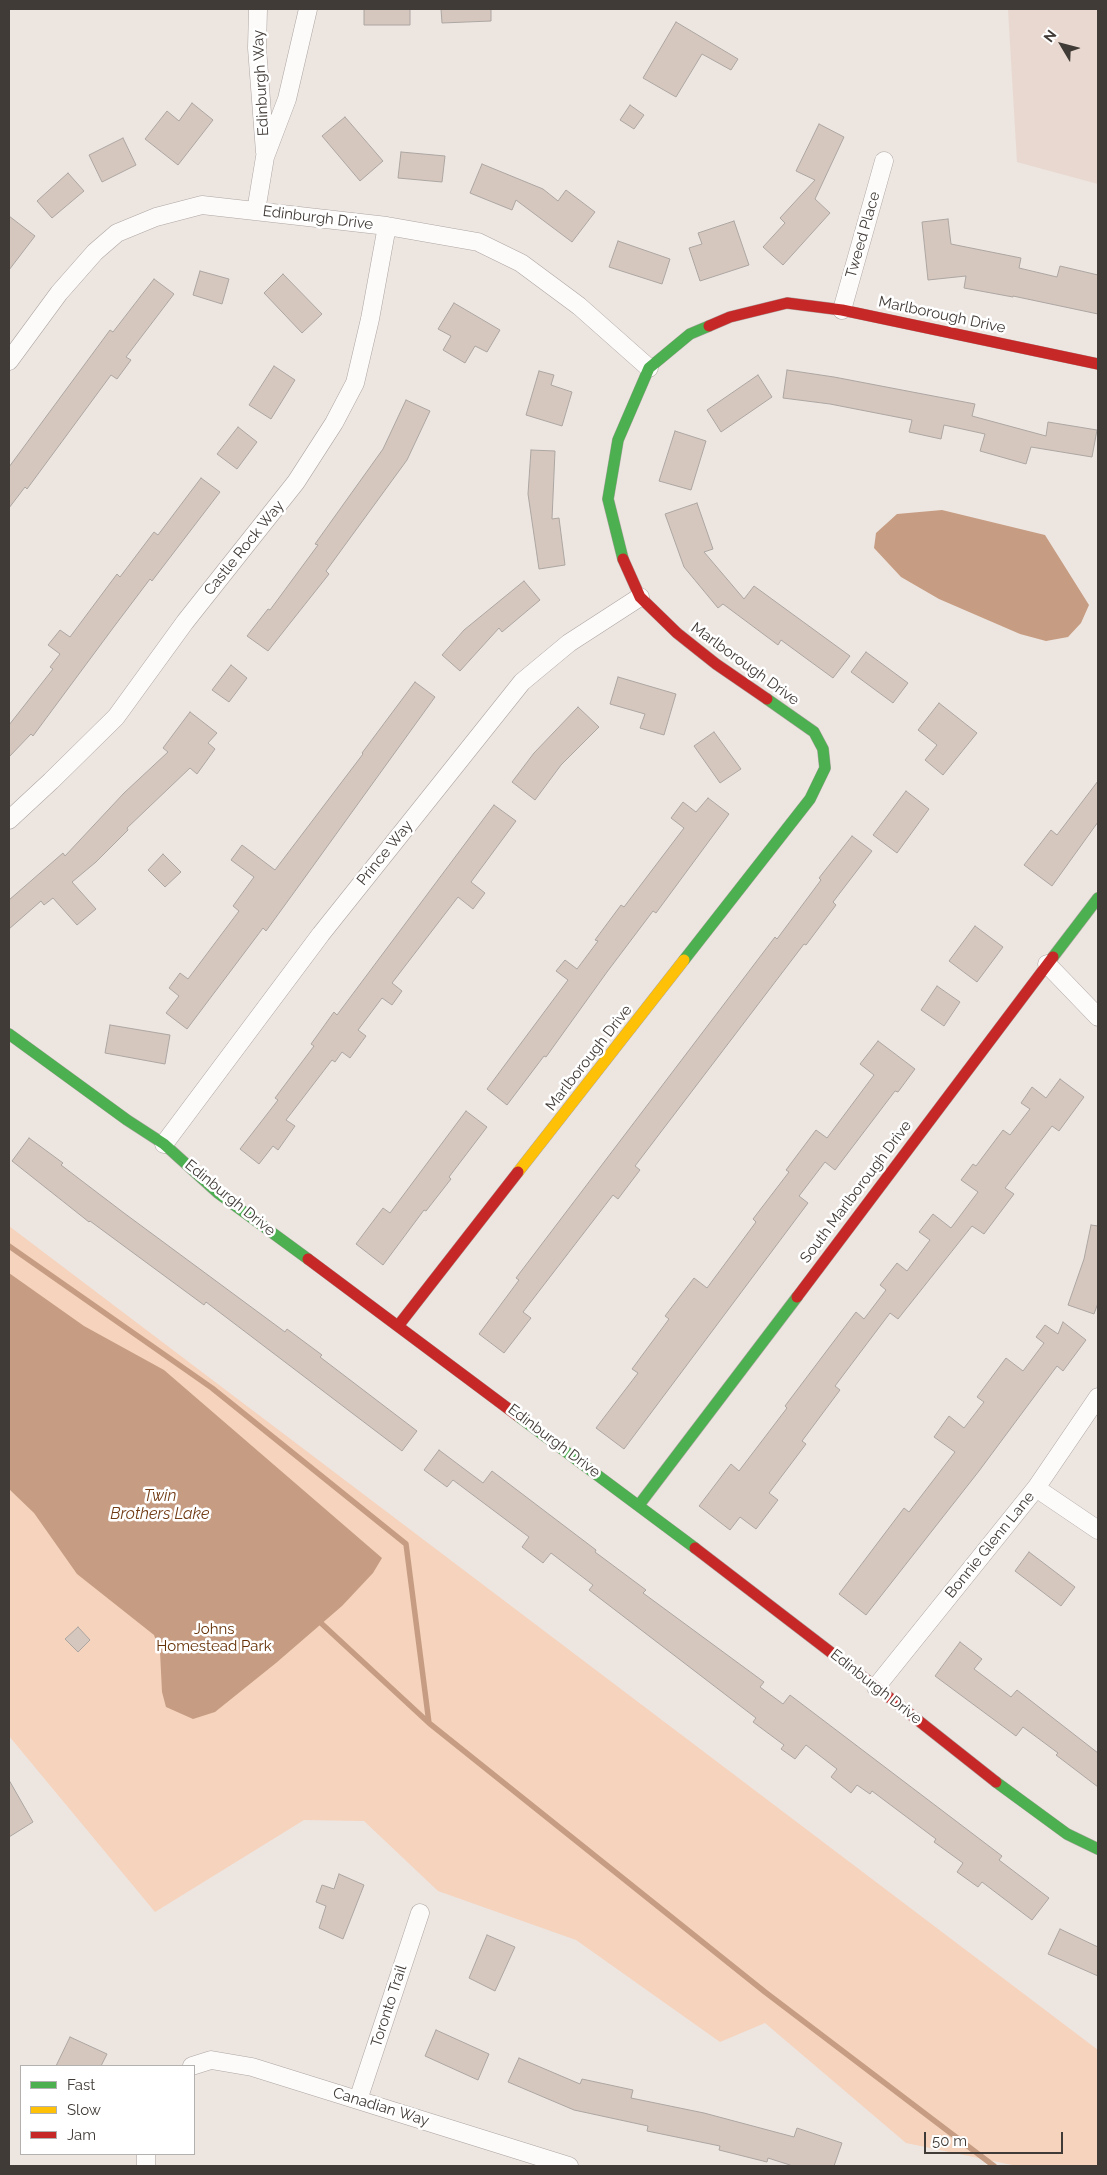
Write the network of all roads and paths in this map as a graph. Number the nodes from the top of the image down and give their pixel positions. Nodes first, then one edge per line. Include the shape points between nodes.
1 (258, 9) edge
2 (308, 9) edge
3 (265, 157) junction
4 (884, 161) dead end
5 (256, 211) junction
6 (387, 226) junction
7 (842, 310) junction
8 (9, 361) edge
9 (1098, 364) edge
10 (649, 368) junction
11 (640, 597) junction
12 (9, 820) edge
13 (1098, 898) edge
14 (1047, 964) junction
15 (1098, 1017) edge
16 (9, 1034) edge
17 (164, 1144) junction
18 (398, 1326) junction
19 (1098, 1397) edge
20 (1036, 1488) junction
21 (639, 1505) junction
22 (1098, 1530) edge
23 (876, 1687) junction
24 (1098, 1849) edge
25 (420, 1913) dead end
26 (195, 2065) edge
27 (358, 2100) junction
28 (569, 2166) edge

1 - 3 street, Edinburgh Way via 257,48
2 - 3 street, Edinburgh Way via 287,99
3 - 5 street, Edinburgh Way
4 - 7 street, Tweed Place
5 - 6 street, Edinburgh Drive
5 - 8 street, Edinburgh Drive via 202,205 156,217 116,233 59,293
6 - 10 street, Edinburgh Drive via 478,242 521,263 579,306
6 - 12 street, Castle Rock Way via 355,383 301,475 185,622 116,717
7 - 9 street, Marlborough Drive
7 - 10 street, Marlborough Drive via 788,303 730,317 690,334
10 - 11 street, Marlborough Drive via 618,440 608,499 620,551
11 - 17 street, Prince Way via 569,644 522,682 322,934
11 - 18 street, Marlborough Drive via 677,633 716,664 814,732 823,750 825,768 804,807
13 - 14 street, South Marlborough Drive
14 - 15 street
14 - 21 street, South Marlborough Drive
16 - 17 street, Edinburgh Drive
17 - 18 street, Edinburgh Drive via 218,1193
18 - 21 street, Edinburgh Drive
19 - 20 street, Bonnie Glenn Lane
20 - 22 street
20 - 23 street, Bonnie Glenn Lane
21 - 23 street, Edinburgh Drive
23 - 24 street, Edinburgh Drive via 1018,1800 1067,1834
25 - 27 street, Toronto Trail
26 - 27 street, Canadian Way via 211,2060 252,2067
27 - 28 street, Canadian Way

